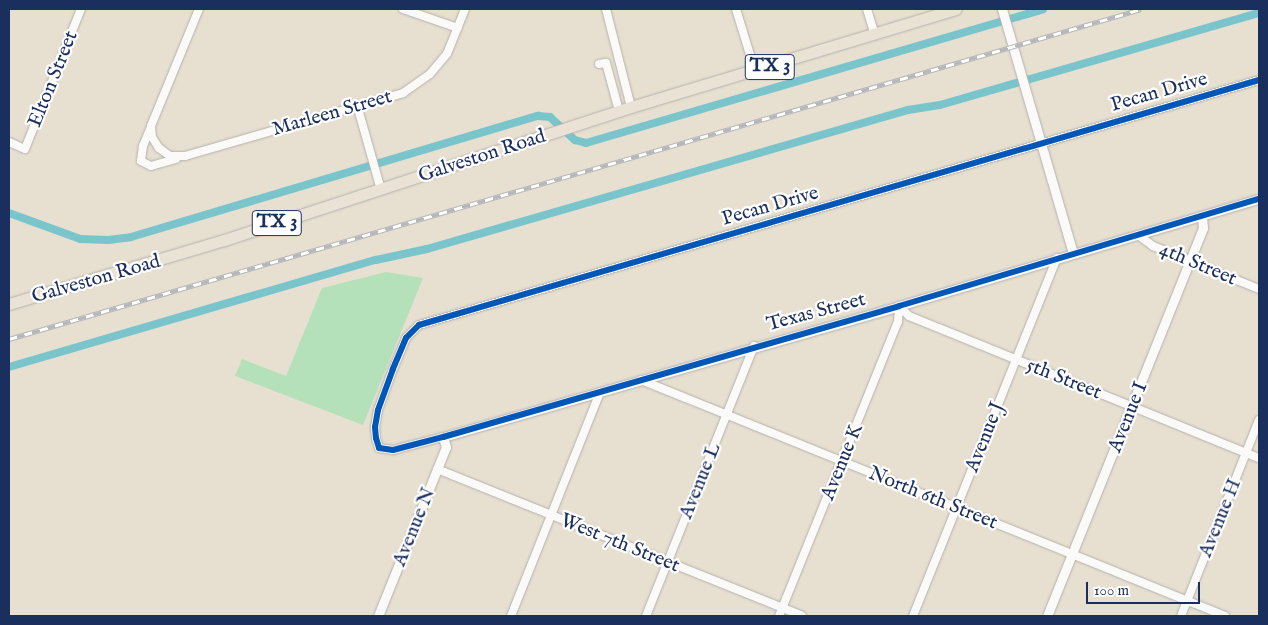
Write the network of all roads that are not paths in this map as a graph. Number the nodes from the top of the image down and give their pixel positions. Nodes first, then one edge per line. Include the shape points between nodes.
1 (81, 9) edge
2 (199, 9) edge
3 (403, 9) edge
4 (465, 9) edge
5 (606, 9) edge
6 (736, 9) edge
7 (867, 9) edge
8 (956, 9) edge
9 (1002, 10) edge
10 (458, 28) junction
11 (874, 35) junction
12 (599, 64) dead end
13 (755, 71) junction
14 (1259, 80) edge
15 (357, 105) junction
16 (631, 107) junction
17 (619, 111) junction
18 (151, 126) junction
19 (9, 142) edge
20 (1041, 144) junction
21 (185, 156) junction
22 (381, 190) junction
23 (1259, 199) edge
24 (1202, 216) junction
25 (1138, 235) junction
26 (1073, 253) junction
27 (1057, 258) junction
28 (1190, 262) junction
29 (1259, 290) edge
30 (9, 304) edge
31 (899, 306) junction
32 (754, 346) junction
33 (1017, 360) junction
34 (641, 380) junction
35 (600, 392) junction
36 (1132, 406) junction
37 (727, 415) junction
38 (1259, 420) edge
39 (443, 437) junction
40 (380, 448) joint
41 (1246, 453) junction
42 (1259, 458) edge
43 (842, 461) junction
44 (437, 470) junction
45 (957, 508) junction
46 (551, 515) junction
47 (1072, 554) junction
48 (667, 563) junction
49 (1187, 601) junction
50 (781, 612) edge
51 (378, 616) edge
52 (510, 616) edge
53 (646, 616) edge
54 (802, 616) edge
55 (913, 616) edge
56 (1047, 616) edge
57 (1180, 616) edge
58 (1225, 616) edge

1 - 19 street, Elton Street via 24,149
2 - 18 street
3 - 10 street
4 - 10 street, Marleen Street
5 - 16 street
6 - 13 street
7 - 11 street
8 - 11 main road, Galveston Road / TX 3
9 - 20 street
10 - 15 street, Marleen Street via 447,54 430,74 403,93
11 - 13 main road, Galveston Road / TX 3
12 - 17 street via 606,63
13 - 16 main road, Galveston Road / TX 3
14 - 20 street, Pecan Drive
15 - 21 street, Marleen Street
15 - 22 street
16 - 17 main road, Galveston Road / TX 3
17 - 22 main road, Galveston Road / TX 3
18 - 21 street via 152,137 159,148 170,156
18 - 21 street, Marleen Street via 141,161 151,166
20 - 26 street
20 - 40 street, Pecan Drive via 419,325 406,338 378,410 374,427
22 - 30 main road, Galveston Road / TX 3
23 - 24 street, Texas Street
24 - 25 street, Texas Street
24 - 28 street, Avenue I via 1203,228
25 - 26 street, Texas Street
25 - 28 street, 4th Street via 1152,246
26 - 27 street, Texas Street
27 - 31 street, Texas Street
27 - 33 street, Avenue J
28 - 29 street, 4th Street
28 - 36 street, Avenue I
31 - 32 street, Texas Street
31 - 33 street, 5th Street via 909,316
31 - 43 street, Avenue K via 898,322
32 - 34 street, Texas Street
32 - 37 street, Avenue L
33 - 36 street, 5th Street
33 - 45 street, Avenue J
34 - 35 street, Texas Street
34 - 37 street, North 6th Street
35 - 39 street, Texas Street
35 - 46 street
36 - 41 street, 5th Street
36 - 47 street, Avenue I
37 - 43 street, North 6th Street
37 - 48 street, Avenue L
38 - 41 street, Avenue H
39 - 40 street, Texas Street via 392,450
39 - 44 street, Avenue N via 446,446
41 - 42 street, 5th Street
41 - 49 street, Avenue H
43 - 45 street, North 6th Street
43 - 50 street, Avenue K
44 - 46 street, West 7th Street
44 - 51 street, Avenue N
45 - 47 street, North 6th Street
45 - 55 street, Avenue J
46 - 48 street, West 7th Street
46 - 52 street
47 - 49 street, North 6th Street
47 - 56 street, Avenue I
48 - 50 street, West 7th Street
48 - 53 street, Avenue L
49 - 57 street, Avenue H
49 - 58 street, North 6th Street
50 - 54 street, West 7th Street

